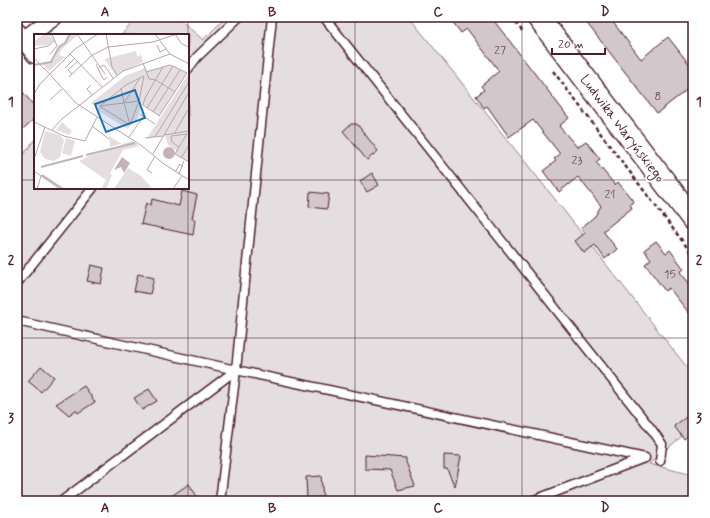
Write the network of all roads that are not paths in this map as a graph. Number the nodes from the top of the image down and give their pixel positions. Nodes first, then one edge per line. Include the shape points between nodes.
1 (54, 17) edge
2 (238, 17) edge
3 (272, 17) edge
4 (324, 17) edge
5 (538, 17) edge
6 (20, 35) edge
7 (34, 54) edge
8 (189, 68) edge
9 (92, 189) edge
10 (693, 219) edge
11 (17, 283) edge
12 (17, 321) edge
13 (236, 370) junction
14 (660, 461) dead end
15 (62, 501) edge
16 (220, 501) edge
17 (532, 501) edge

1 - 6 street
2 - 8 lane
3 - 13 lane
4 - 14 lane via 652,430 662,444
5 - 10 street, Ludwika Waryńskiego
6 - 7 street
9 - 11 lane
12 - 13 lane
13 - 15 lane
13 - 16 lane
13 - 17 lane via 645,458

